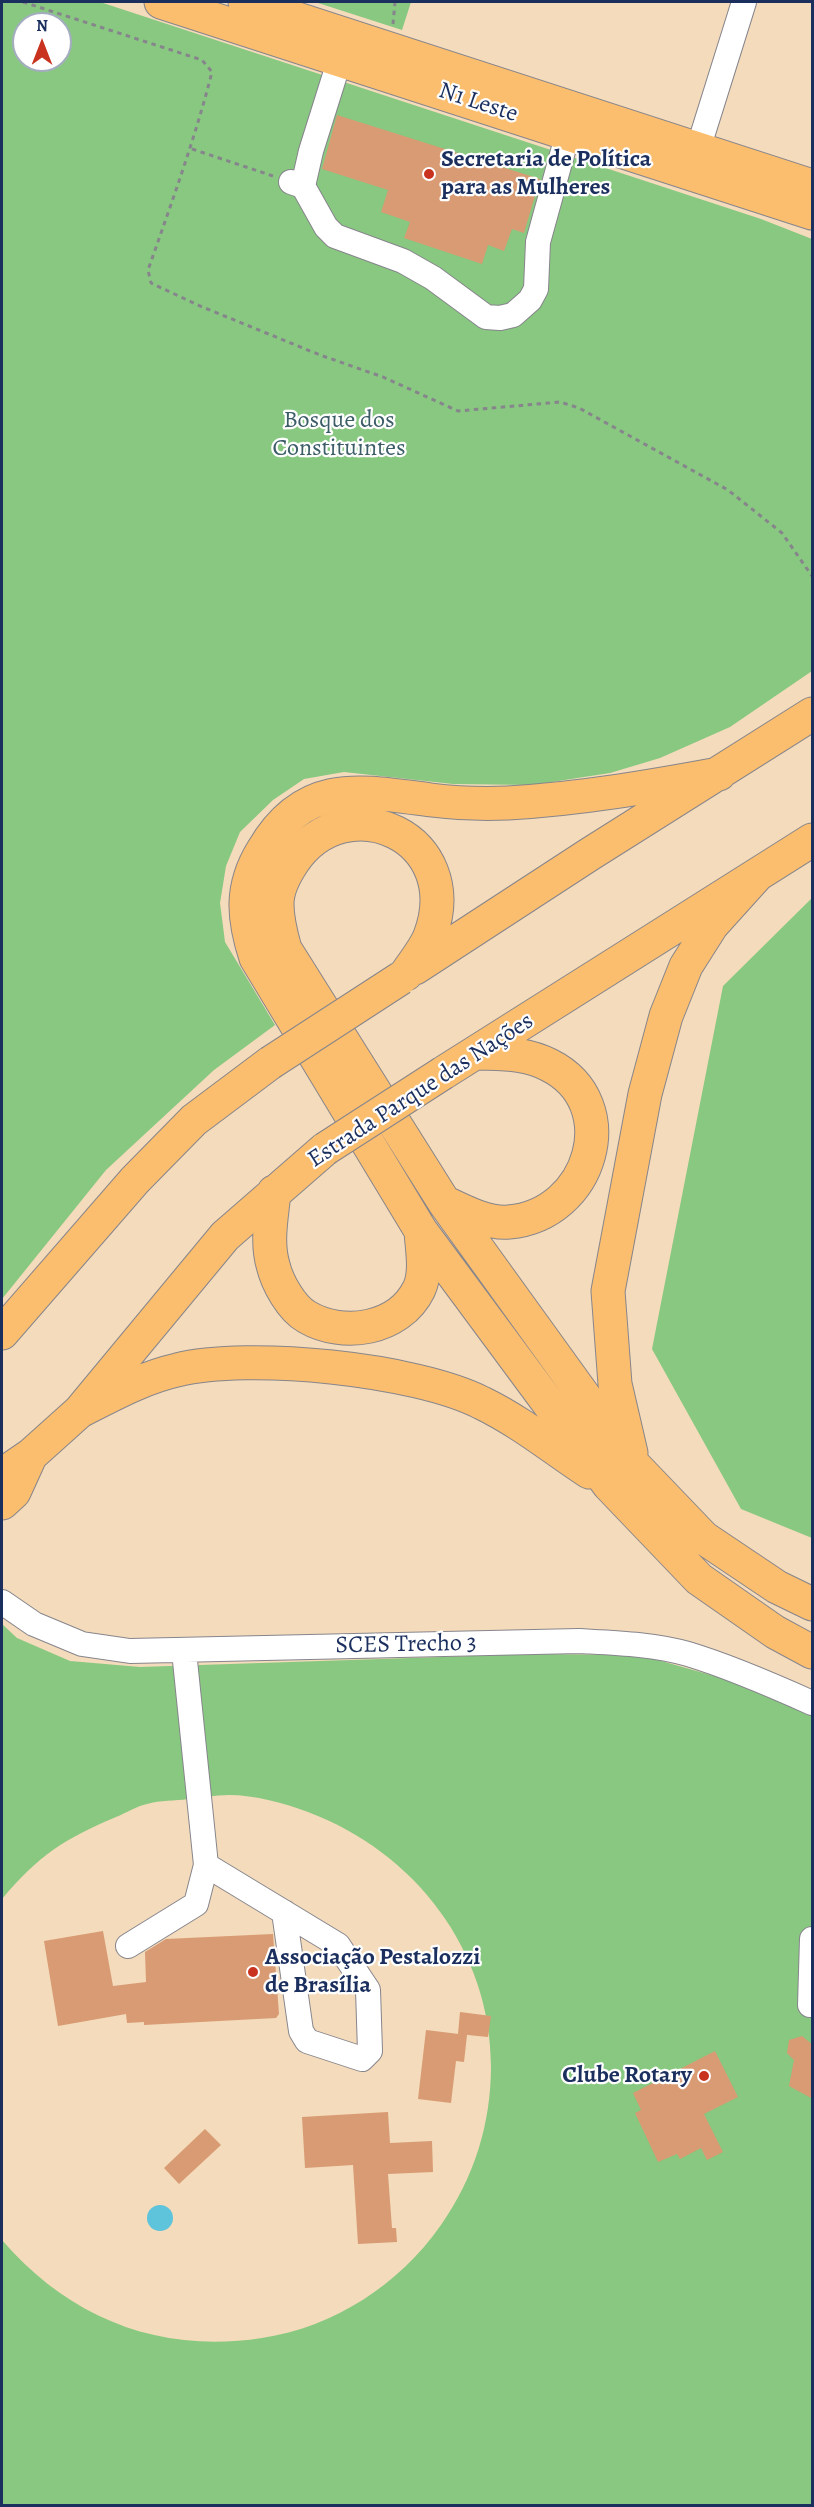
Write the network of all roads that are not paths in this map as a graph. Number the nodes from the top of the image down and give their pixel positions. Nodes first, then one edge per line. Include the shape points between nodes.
1 (161, 2) edge
2 (245, 2) edge
3 (744, 2) edge
4 (344, 47) junction
5 (567, 132) junction
6 (695, 161) junction
7 (807, 198) edge
8 (813, 714) edge
9 (719, 774) junction
10 (813, 840) edge
11 (758, 874) junction
12 (404, 976) junction
13 (478, 1053) junction
14 (274, 1192) junction
15 (444, 1202) junction
16 (421, 1231) junction
17 (2, 1333) edge
18 (81, 1411) junction
19 (31, 1455) junction
20 (633, 1464) junction
21 (2, 1475) edge
22 (609, 1485) junction
23 (2, 1503) edge
24 (2, 1602) edge
25 (813, 1604) edge
26 (184, 1651) junction
27 (813, 1652) edge
28 (813, 1702) edge
29 (206, 1865) junction
30 (284, 1912) junction
31 (813, 1939) edge
32 (128, 1946) dead end
33 (810, 2005) dead end

1 - 4 highway, N1 Leste
2 - 4 highway, N1 Leste
3 - 6 street
4 - 5 highway, N1 Leste
4 - 5 street via 297,184 335,236 403,261 486,317 513,315 536,289 538,242
4 - 6 highway, N1 Leste
5 - 6 highway, N1 Leste
6 - 7 highway, N1 Leste
8 - 9 highway
9 - 12 highway
9 - 16 highway via 578,798 504,803 434,800 366,791 332,795 298,809 273,832 256,860 246,892 246,928 256,958
10 - 11 highway, Estrada Parque das Nações
11 - 13 highway, Estrada Parque das Nações
11 - 20 highway via 712,925 686,966 666,1016 645,1094 608,1291 615,1384
12 - 15 highway via 430,938 436,915 436,884 428,861 411,840 393,830 364,825 328,831 301,850 284,875 277,902 285,949
12 - 17 highway, bridge via 270,1063 194,1120 135,1180
13 - 14 highway, Estrada Parque das Nações, bridge via 325,1149
13 - 15 highway via 521,1054 550,1065 578,1088 591,1116 590,1152 580,1180 561,1202 531,1218 507,1223 470,1215
14 - 16 highway via 269,1237 273,1265 287,1296 305,1316 327,1326 377,1325 401,1313 419,1289 424,1266
14 - 18 highway, Estrada Parque das Nações via 225,1236
15 - 20 highway
16 - 22 highway
18 - 19 highway, Estrada Parque das Nações
18 - 22 highway via 135,1383 189,1368 234,1362 372,1373 436,1386 480,1401 524,1426
19 - 21 highway, Estrada Parque das Nações
19 - 23 highway via 14,1492
20 - 25 highway via 704,1538 777,1587
22 - 27 highway via 699,1579 775,1632
24 - 26 street, SCES Trecho 3 via 34,1624 82,1644 130,1651
26 - 28 street, SCES Trecho 3 via 579,1641 641,1645 687,1654
26 - 29 street
29 - 30 street
29 - 32 street via 196,1904
30 - 30 street via 338,1945 368,1990 370,2051 362,2059 307,2041 301,2031
31 - 33 street

